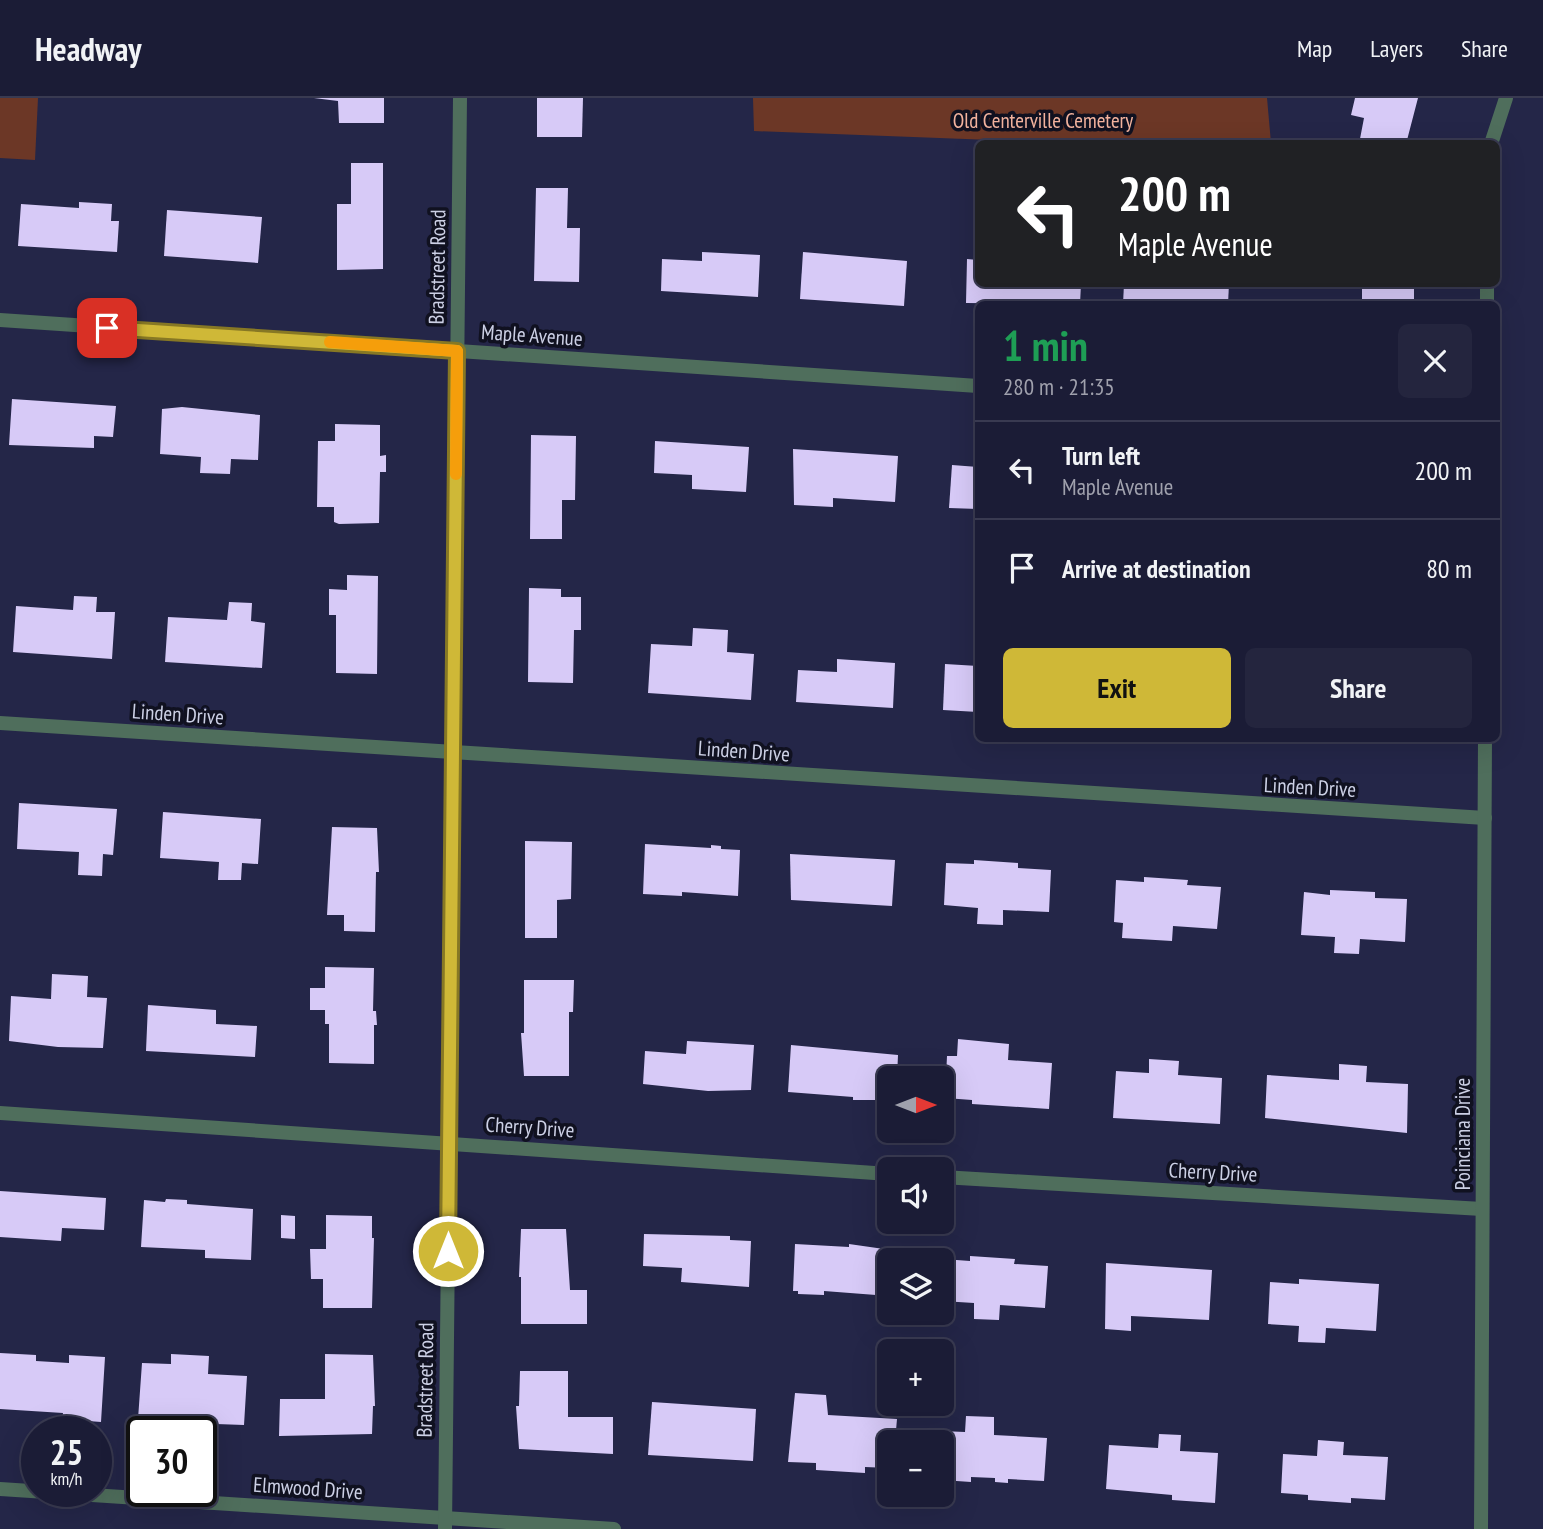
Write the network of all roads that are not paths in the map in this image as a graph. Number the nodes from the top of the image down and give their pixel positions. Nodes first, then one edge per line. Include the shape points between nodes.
1 (460, 98) edge
2 (1506, 98) edge
3 (1492, 140) edge
4 (0, 320) edge
5 (457, 351) junction
6 (975, 386) edge
7 (0, 723) edge
8 (1485, 742) edge
9 (453, 753) junction
10 (1485, 818) junction
11 (0, 1112) edge
12 (447, 1142) junction
13 (877, 1173) edge
14 (954, 1178) edge
15 (1482, 1209) junction
16 (0, 1489) edge
17 (445, 1523) edge
18 (614, 1529) edge
19 (1481, 1529) edge

1 - 5 street, Bradstreet Road
2 - 3 street
4 - 5 street, Maple Avenue
5 - 6 street, Maple Avenue
5 - 9 street, Bradstreet Road
7 - 9 street, Linden Drive
8 - 10 street, Poinciana Drive
9 - 10 street, Linden Drive
9 - 12 street, Bradstreet Road
10 - 15 street, Poinciana Drive
11 - 12 street, Cherry Drive
12 - 13 street, Cherry Drive
12 - 17 street, Bradstreet Road
14 - 15 street, Cherry Drive
15 - 19 street, Poinciana Drive
16 - 17 street, Elmwood Drive
17 - 18 street, Elmwood Drive

